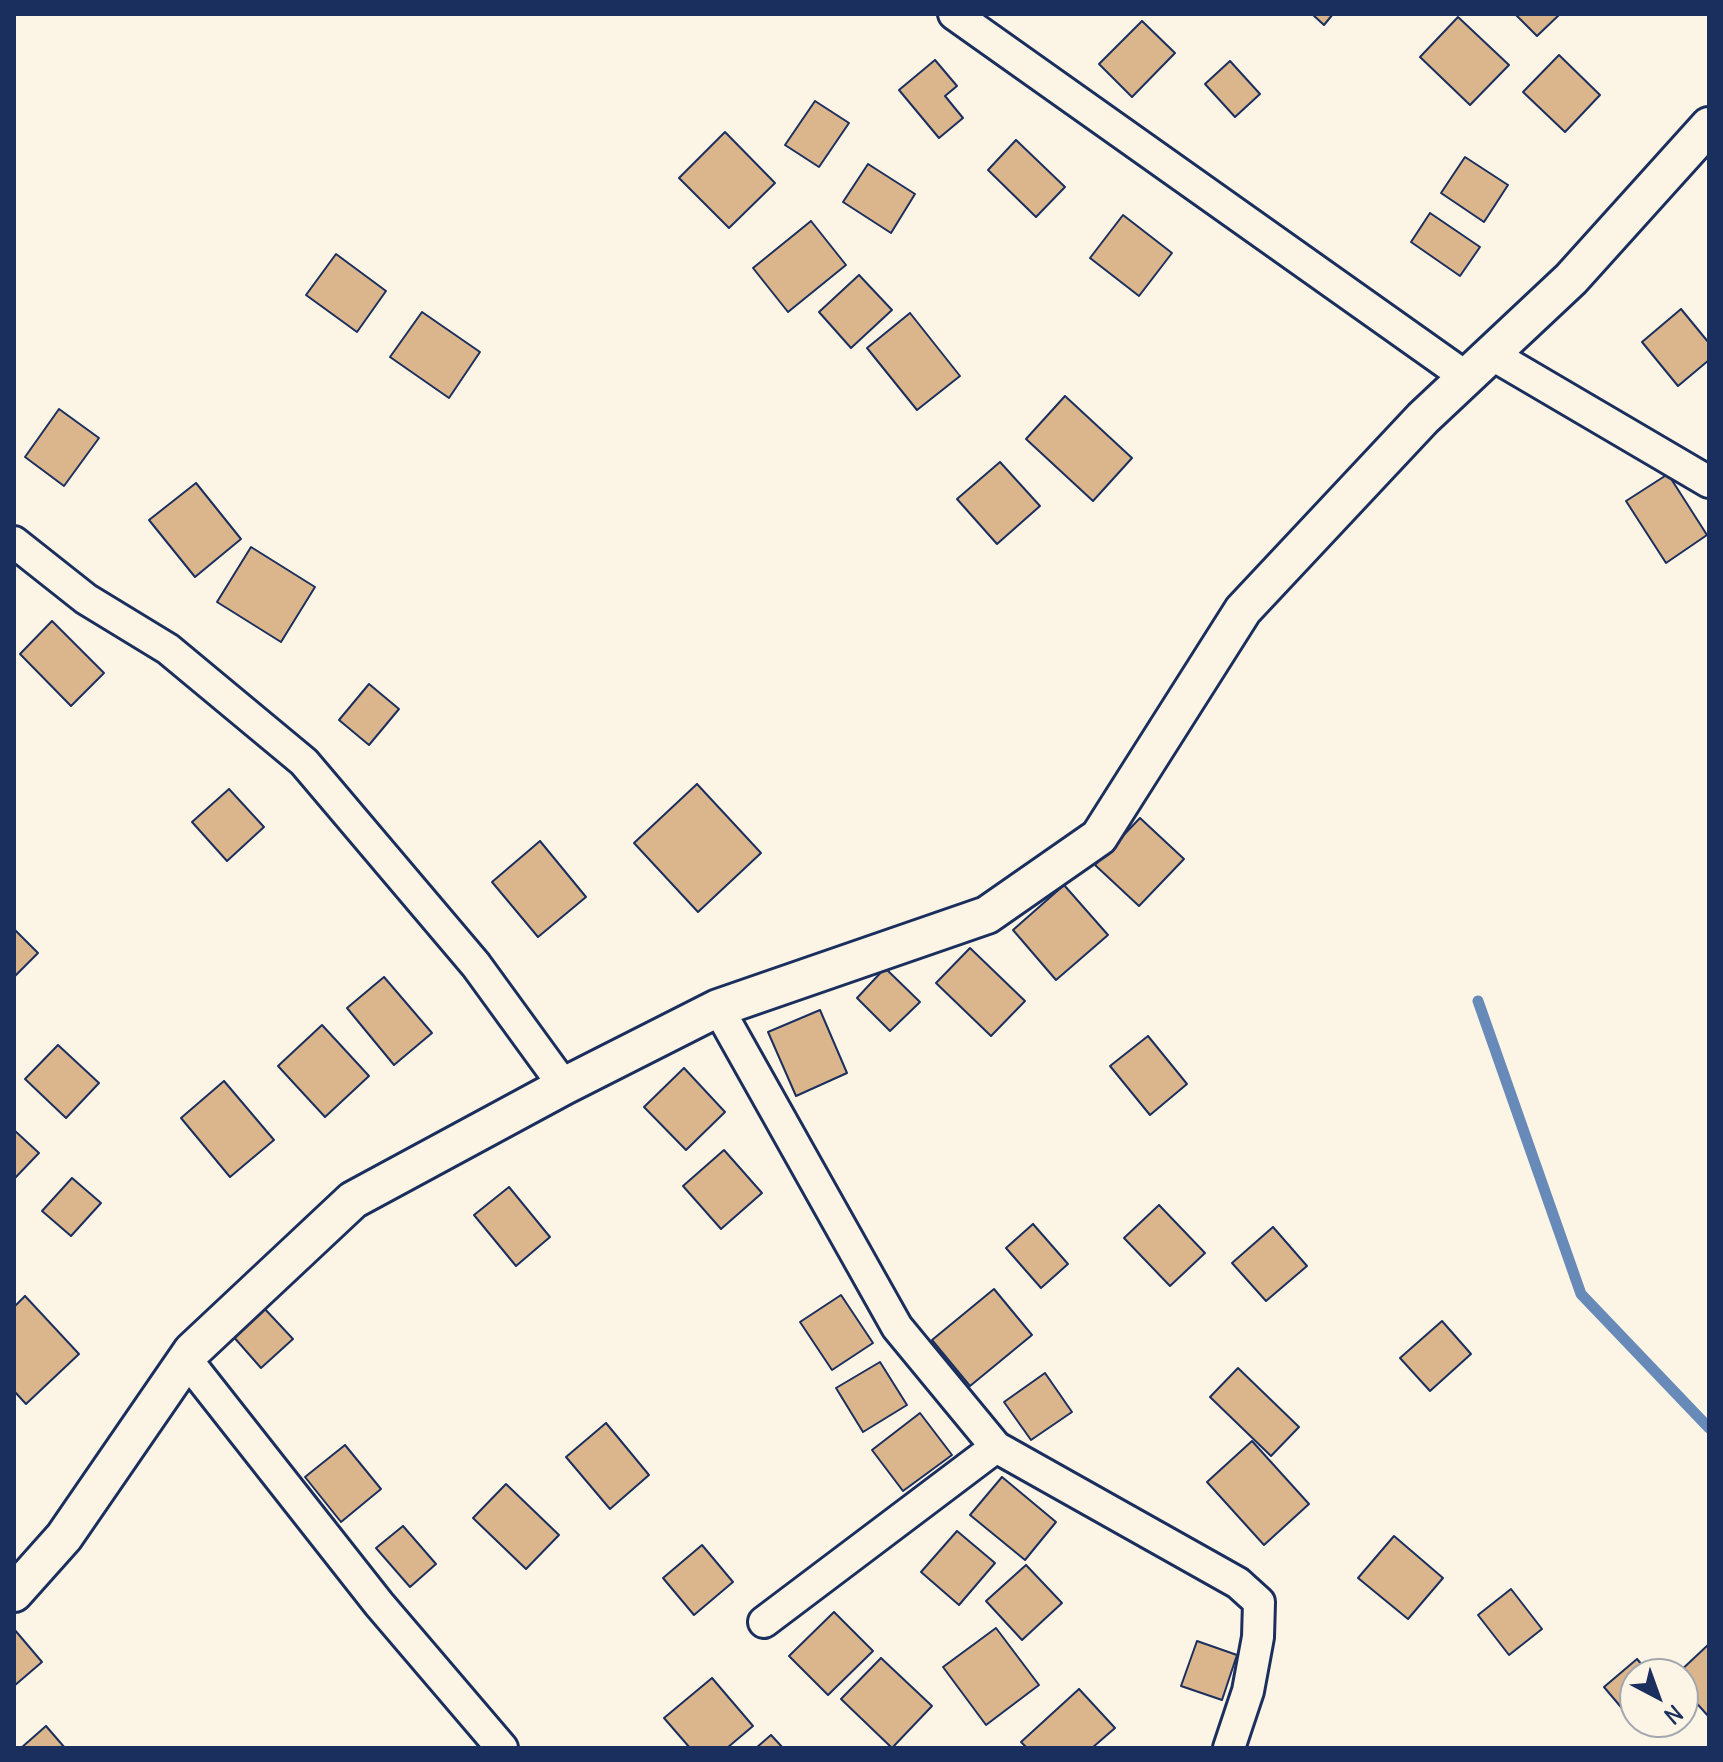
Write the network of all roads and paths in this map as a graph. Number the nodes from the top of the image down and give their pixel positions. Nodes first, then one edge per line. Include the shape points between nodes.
1 (954, 14) edge
2 (1709, 126) edge
3 (1479, 366) junction
4 (1709, 482) edge
5 (14, 542) edge
6 (718, 1008) junction
7 (564, 1086) junction
8 (186, 1359) junction
9 (996, 1447) junction
10 (14, 1593) edge
11 (764, 1622) dead end
12 (502, 1748) edge
13 (1229, 1748) edge

1 - 3 street
2 - 3 street via 1571,279
3 - 4 street
3 - 6 street via 1423,418 1243,610 1099,837 987,915
5 - 7 street via 86,599 168,649 304,762 476,965
6 - 7 street
6 - 9 street via 897,1327
7 - 8 street via 353,1200
8 - 10 street via 64,1537
8 - 12 street via 379,1604
9 - 11 street
9 - 13 street via 1238,1583 1259,1602 1250,1677

